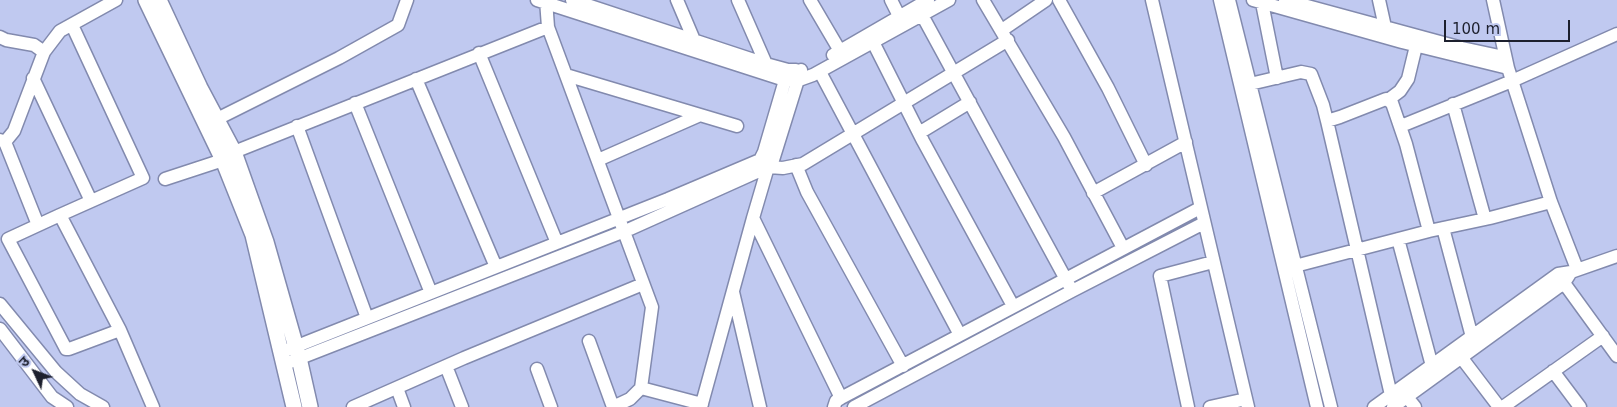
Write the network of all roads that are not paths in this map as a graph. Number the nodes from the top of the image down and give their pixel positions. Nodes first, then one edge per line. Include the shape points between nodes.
1 (116, 0) edge
2 (146, 0) edge
3 (159, 0) edge
4 (408, 0) edge
5 (572, 0) edge
6 (607, 0) edge
7 (677, 0) edge
8 (738, 0) edge
9 (810, 0) edge
10 (890, 0) edge
11 (928, 0) edge
12 (949, 0) edge
13 (983, 0) edge
14 (1046, 0) edge
15 (1059, 0) edge
16 (1152, 0) edge
17 (1220, 0) edge
18 (1229, 0) edge
19 (1285, 0) edge
20 (1379, 0) edge
21 (1493, 0) edge
22 (543, 1) edge
23 (1258, 1) edge
24 (922, 15) junction
25 (900, 16) junction
26 (613, 18) junction
27 (72, 25) junction
28 (548, 26) junction
29 (1385, 27) junction
30 (1617, 34) edge
31 (1005, 35) junction
32 (0, 37) edge
33 (694, 40) junction
34 (873, 42) junction
35 (1416, 46) junction
36 (840, 51) junction
37 (44, 52) junction
38 (479, 53) junction
39 (1506, 62) junction
40 (766, 64) junction
41 (820, 72) junction
42 (954, 73) junction
43 (566, 75) junction
44 (793, 75) junction
45 (33, 78) junction
46 (416, 78) junction
47 (1277, 78) junction
48 (1512, 81) junction
49 (1250, 84) junction
50 (1388, 100) junction
51 (970, 102) junction
52 (355, 103) junction
53 (904, 103) junction
54 (1454, 104) junction
55 (698, 116) junction
56 (217, 119) junction
57 (1327, 120) junction
58 (297, 126) junction
59 (737, 126) dead end
60 (1401, 126) junction
61 (853, 132) junction
62 (919, 133) junction
63 (3, 141) edge
64 (1186, 142) junction
65 (228, 156) junction
66 (598, 160) junction
67 (764, 164) junction
68 (1146, 164) junction
69 (796, 165) junction
70 (165, 180) dead end
71 (1093, 193) junction
72 (91, 201) junction
73 (1551, 202) junction
74 (1200, 208) junction
75 (60, 216) junction
76 (620, 218) junction
77 (753, 218) junction
78 (1485, 219) junction
79 (1204, 223) junction
80 (38, 225) junction
81 (1443, 228) junction
82 (625, 231) junction
83 (1429, 231) junction
84 (1398, 240) junction
85 (558, 243) junction
86 (1123, 248) junction
87 (1357, 249) junction
88 (1617, 256) edge
89 (1213, 262) junction
90 (1295, 266) junction
91 (496, 268) junction
92 (1570, 275) junction
93 (1065, 278) junction
94 (643, 284) junction
95 (733, 290) junction
96 (1072, 291) junction
97 (431, 293) junction
98 (0, 304) edge
99 (1013, 306) junction
100 (367, 318) junction
101 (0, 329) edge
102 (120, 330) junction
103 (960, 335) junction
104 (1603, 336) junction
105 (1472, 337) junction
106 (589, 341) dead end
107 (291, 355) junction
108 (1617, 356) edge
109 (1460, 357) junction
110 (446, 366) junction
111 (903, 366) junction
112 (1432, 366) junction
113 (537, 369) dead end
114 (1554, 371) junction
115 (397, 388) junction
116 (640, 388) junction
117 (1392, 401) edge
118 (1411, 402) edge
119 (838, 403) edge
120 (1247, 403) edge
121 (702, 405) edge
122 (66, 407) edge
123 (103, 407) edge
124 (153, 407) edge
125 (294, 407) edge
126 (310, 407) edge
127 (353, 407) edge
128 (404, 407) edge
129 (462, 407) edge
130 (551, 407) edge
131 (613, 407) edge
132 (760, 407) edge
133 (854, 407) edge
134 (1188, 407) edge
135 (1210, 407) edge
136 (1317, 407) edge
137 (1331, 407) edge
138 (1374, 407) edge
139 (1501, 407) edge
140 (1580, 407) edge

1 - 27 street
2 - 65 main road
3 - 56 main road
4 - 56 street via 398,25
5 - 26 street
6 - 26 street
7 - 33 street
8 - 40 street
9 - 36 street
10 - 25 street
11 - 25 street
12 - 24 street
13 - 31 street
14 - 31 street
15 - 68 street
16 - 64 street
17 - 136 street
18 - 49 street
19 - 29 street
20 - 29 street
21 - 39 street
22 - 26 street
22 - 28 street
23 - 35 street
23 - 47 street
24 - 34 street
24 - 42 street
25 - 36 street
26 - 33 street
26 - 44 street
27 - 37 street via 60,31
27 - 72 street via 143,178
28 - 38 street
28 - 43 street
29 - 39 street
30 - 48 street
31 - 42 street
31 - 71 street
32 - 37 street via 34,45
33 - 40 street
34 - 41 street
34 - 53 street
35 - 39 street
35 - 50 street via 1408,79
36 - 44 street
37 - 45 street
38 - 46 street
38 - 85 street
39 - 48 street
40 - 44 street
41 - 44 street
41 - 61 street
42 - 51 street
42 - 53 street
43 - 55 street
43 - 66 street
44 - 67 street via 773,160
45 - 63 street via 14,130
45 - 72 street
46 - 52 street
46 - 91 street
47 - 49 street
47 - 57 street via 1301,72 1311,74
48 - 54 street
48 - 73 street
49 - 90 street
50 - 57 street
50 - 60 street
51 - 62 street
51 - 93 street
52 - 58 street
52 - 97 street
53 - 61 street
53 - 62 street
54 - 60 street
54 - 78 street
55 - 59 street
55 - 66 street
56 - 65 main road
57 - 87 street
58 - 65 street
58 - 100 street
60 - 83 street
61 - 69 street via 803,164
61 - 103 street
62 - 99 street
63 - 80 street
64 - 68 street
64 - 74 street
65 - 70 street
65 - 107 main road
66 - 76 street
67 - 69 street via 783,168
67 - 76 street
67 - 77 street
67 - 82 street
68 - 71 street
69 - 111 street via 807,192
71 - 86 street
72 - 75 street
73 - 78 street
73 - 92 street
74 - 79 street
74 - 86 street
75 - 80 street
75 - 102 street
76 - 82 street
76 - 85 street
77 - 95 street
77 - 119 street
78 - 81 street
79 - 89 street
79 - 96 street
80 - 102 street via 8,240 66,349
81 - 83 street
81 - 105 street
82 - 94 street
82 - 107 street
83 - 84 street
84 - 87 street
84 - 112 street
85 - 91 street
86 - 93 street
87 - 90 street
87 - 117 street
88 - 92 street
89 - 120 street
89 - 134 street via 1160,276
90 - 137 street
91 - 97 street
92 - 104 street
92 - 105 street via 1558,274
92 - 109 street
93 - 96 street
93 - 99 street
94 - 110 street
94 - 116 street via 652,307
95 - 121 street
95 - 132 street
96 - 133 street
97 - 100 street
98 - 123 street via 56,372 80,394
99 - 103 street
100 - 107 street
101 - 122 street via 52,396
102 - 124 street
103 - 111 street
104 - 108 street
104 - 114 street
105 - 112 street
106 - 131 street
107 - 125 main road
107 - 126 main road
109 - 118 street
109 - 139 street
110 - 115 street
110 - 129 street
111 - 119 street
112 - 117 street
113 - 130 street
114 - 139 street
114 - 140 street
115 - 127 street
115 - 128 street
116 - 121 street
116 - 131 street via 630,399
117 - 118 street
117 - 138 street
120 - 135 street

